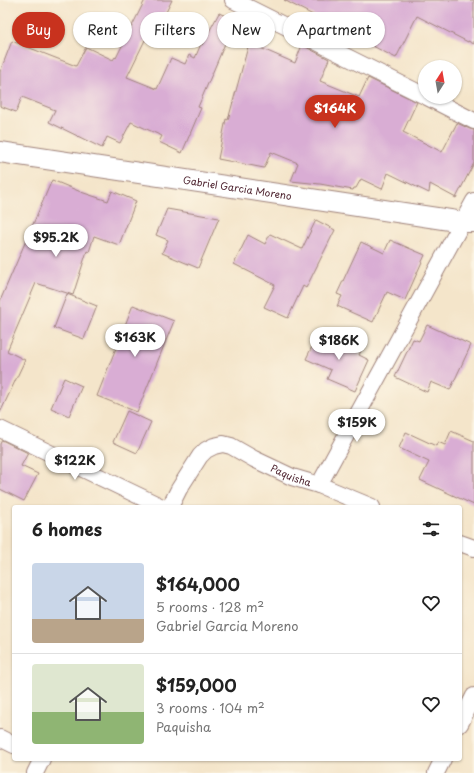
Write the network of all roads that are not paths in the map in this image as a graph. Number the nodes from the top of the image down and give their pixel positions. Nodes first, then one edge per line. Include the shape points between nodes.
1 (233, 0) edge
2 (418, 93) edge
3 (440, 104) edge
4 (474, 121) edge
5 (0, 152) edge
6 (474, 201) edge
7 (468, 222) edge
8 (0, 429) edge
9 (319, 485) junction
10 (158, 505) edge
11 (171, 505) edge
12 (367, 505) edge
13 (462, 544) edge
14 (474, 548) edge
15 (474, 696) edge
16 (462, 720) edge
17 (0, 738) edge
18 (12, 744) edge
19 (41, 761) edge
20 (442, 761) edge
21 (35, 773) edge
22 (436, 773) edge

1 - 2 street
3 - 4 street
5 - 7 street, Gabriel Garcia Moreno
6 - 7 street, Paquisha
7 - 9 street, Paquisha
8 - 10 street
9 - 11 street, Paquisha via 292,477 223,444 206,450 200,456
9 - 12 street
13 - 14 street
15 - 16 street
17 - 18 street
19 - 21 street
20 - 22 street

